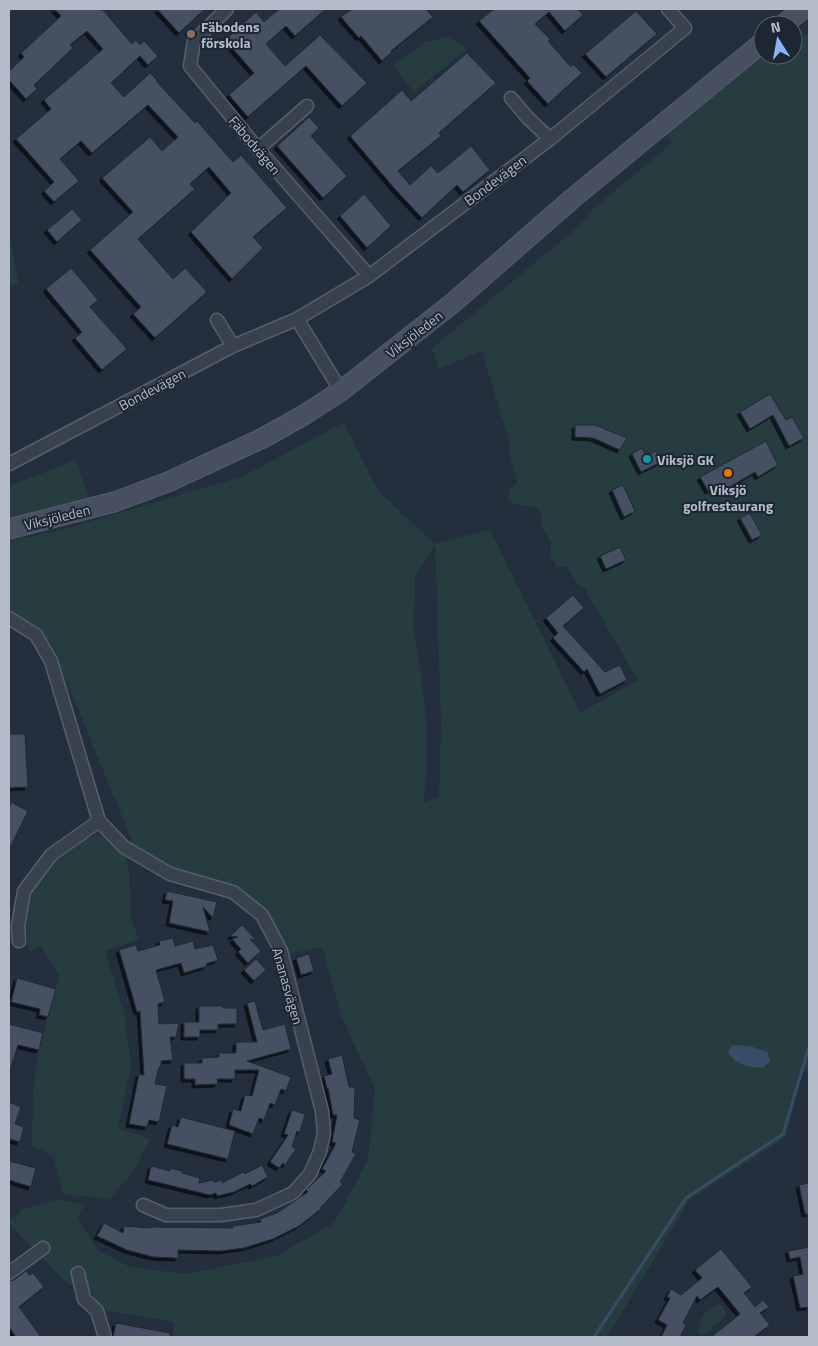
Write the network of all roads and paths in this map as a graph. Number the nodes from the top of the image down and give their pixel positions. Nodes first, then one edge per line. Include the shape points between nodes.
1 (227, 9) edge
2 (668, 9) edge
3 (753, 50) edge
4 (511, 98) dead end
5 (307, 106) dead end
6 (550, 139) junction
7 (258, 149) junction
8 (369, 276) junction
9 (297, 319) junction
10 (217, 320) dead end
11 (233, 346) junction
12 (341, 391) junction
13 (9, 464) edge
14 (9, 529) edge
15 (9, 618) edge
16 (99, 820) junction
17 (20, 941) dead end
18 (143, 1204) dead end
19 (43, 1248) dead end
20 (9, 1273) edge
21 (78, 1273) dead end
22 (105, 1337) edge

1 - 7 street, Fäbodvägen via 194,41 190,66
2 - 6 street, Bondevägen via 685,28
3 - 12 main road, Viksjöleden via 573,198 454,302
4 - 6 street
5 - 7 street
6 - 8 street, Bondevägen
7 - 8 street, Fäbodvägen
8 - 9 street, Bondevägen
9 - 11 street, Bondevägen
9 - 12 street
10 - 11 street
11 - 13 street, Bondevägen
12 - 14 main road, Viksjöleden via 263,438 168,482 114,502
15 - 16 street, Ananasvägen via 36,635 50,661
16 - 17 street via 51,855 24,891 18,926
16 - 18 street, Ananasvägen via 124,847 170,874 233,892 262,915 280,951 322,1111 324,1133 320,1151 310,1174 293,1193 256,1210 220,1215 166,1215
19 - 20 street
21 - 22 street via 84,1299 96,1311

